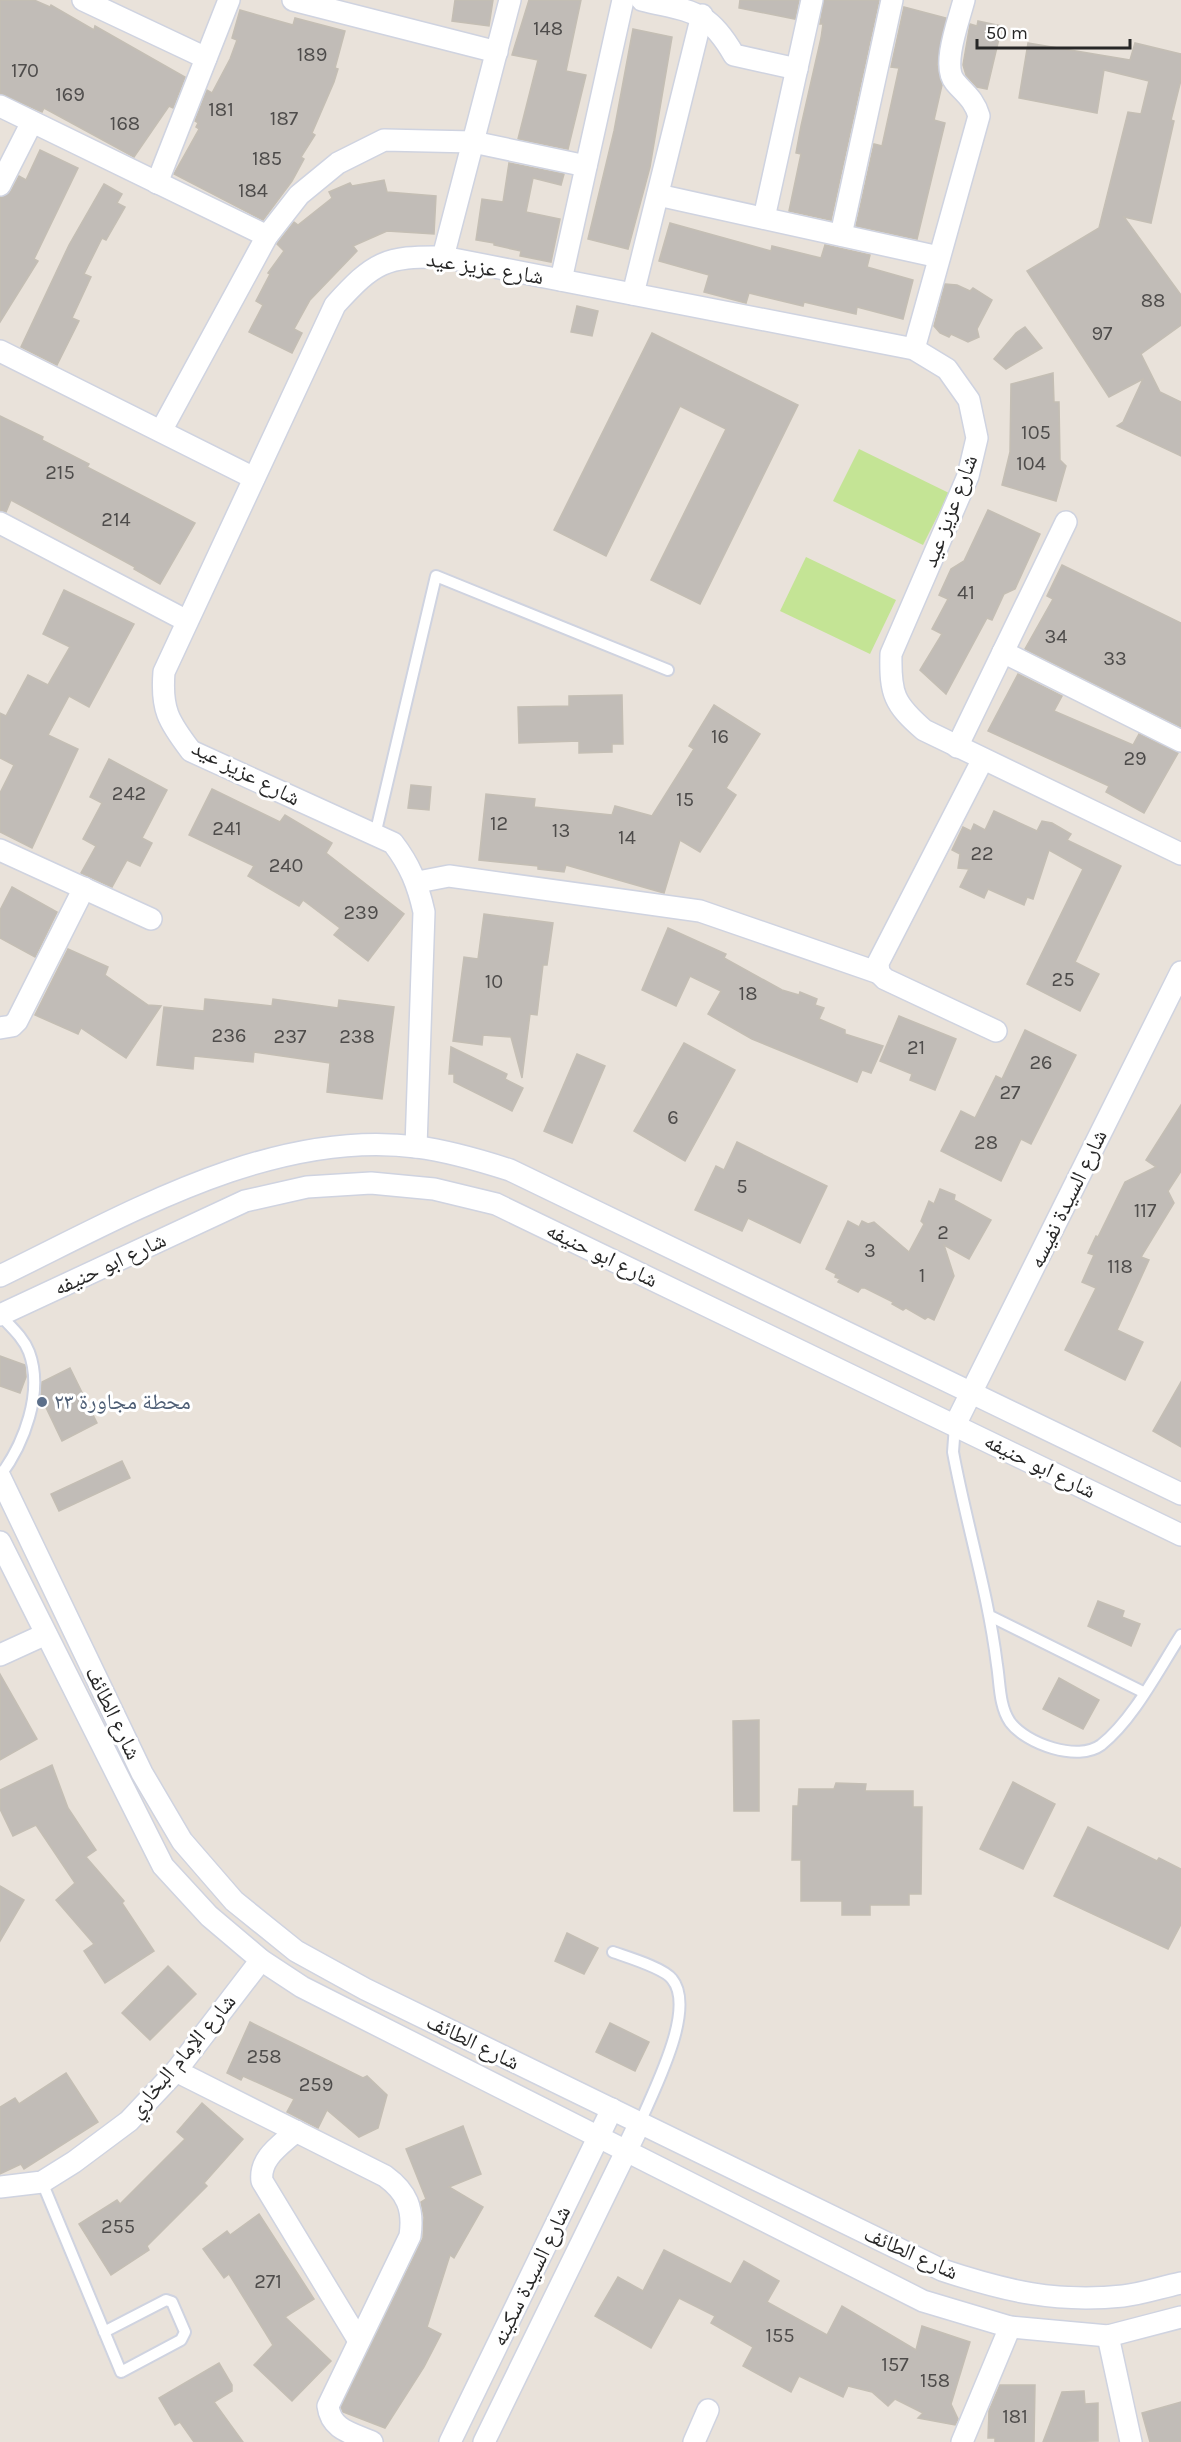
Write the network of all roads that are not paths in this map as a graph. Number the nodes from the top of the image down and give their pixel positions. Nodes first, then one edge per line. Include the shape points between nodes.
1 (85, 0) edge
2 (229, 0) edge
3 (293, 0) edge
4 (510, 0) edge
5 (623, 0) edge
6 (642, 0) edge
7 (812, 0) edge
8 (892, 0) edge
9 (964, 0) edge
10 (702, 15) junction
11 (497, 52) junction
12 (206, 58) junction
13 (797, 69) junction
14 (0, 106) edge
15 (32, 122) junction
16 (473, 142) junction
17 (586, 166) junction
18 (158, 183) junction
19 (0, 185) edge
20 (658, 195) junction
21 (764, 219) junction
22 (267, 236) junction
23 (841, 236) junction
24 (443, 257) junction
25 (939, 257) junction
26 (561, 280) junction
27 (633, 294) junction
28 (914, 349) junction
29 (2, 357) edge
30 (161, 431) junction
31 (254, 478) junction
32 (1066, 522) dead end
33 (0, 523) edge
34 (187, 621) junction
35 (1003, 652) junction
36 (668, 670) dead end
37 (1181, 741) edge
38 (957, 747) junction
39 (983, 759) junction
40 (375, 835) junction
41 (0, 850) edge
42 (1181, 854) edge
43 (418, 882) junction
44 (84, 888) junction
45 (151, 919) dead end
46 (879, 972) junction
47 (1181, 972) edge
48 (0, 1028) edge
49 (996, 1031) dead end
50 (416, 1147) junction
51 (0, 1276) edge
52 (0, 1315) edge
53 (972, 1393) junction
54 (955, 1425) junction
55 (0, 1476) edge
56 (1181, 1494) edge
57 (1181, 1535) edge
58 (0, 1542) edge
59 (992, 1617) junction
60 (46, 1634) junction
61 (1181, 1635) edge
62 (0, 1655) edge
63 (1143, 1692) junction
64 (613, 1952) dead end
65 (261, 1960) junction
66 (176, 2071) junction
67 (612, 2109) junction
68 (640, 2123) junction
69 (296, 2131) junction
70 (598, 2139) junction
71 (626, 2152) junction
72 (42, 2182) junction
73 (0, 2187) edge
74 (1181, 2283) edge
75 (1181, 2317) edge
76 (1010, 2327) junction
77 (104, 2332) junction
78 (1108, 2336) junction
79 (359, 2341) junction
80 (708, 2410) dead end
81 (372, 2442) edge
82 (450, 2442) edge
83 (484, 2442) edge
84 (694, 2442) edge
85 (962, 2442) edge
86 (1131, 2442) edge

1 - 12 street
2 - 12 street
3 - 11 street
4 - 11 street
5 - 17 street
6 - 10 street
7 - 13 street
8 - 23 street
9 - 25 street via 948,66 956,84 971,97 979,116
10 - 13 street via 734,55
10 - 20 street
11 - 16 street
12 - 18 street
13 - 21 street
14 - 15 street
15 - 18 street
15 - 19 street
16 - 17 street
16 - 22 street via 384,140 338,163 307,189
16 - 24 street
17 - 26 street
18 - 22 street
20 - 21 street
20 - 27 street
21 - 23 street
22 - 30 street
23 - 25 street
24 - 26 street, شارع عزيز عيد
24 - 31 street, شارع عزيز عيد via 402,257 392,261 363,274 335,305
25 - 28 street
26 - 27 street, شارع عزيز عيد
27 - 28 street, شارع عزيز عيد
28 - 38 street, شارع عزيز عيد via 947,369 969,400 977,438 968,476 891,654 890,684 902,711 924,730
29 - 30 street
30 - 31 street
31 - 34 street, شارع عزيز عيد
32 - 35 street
33 - 34 street
34 - 40 street, شارع عزيز عيد via 164,672 162,697 169,722 190,751
35 - 37 street
35 - 38 street
36 - 40 lane via 436,576
38 - 39 street, شارع عزيز عيد
39 - 42 street, شارع عزيز عيد
39 - 46 street via 878,963
40 - 43 street, شارع عزيز عيد via 393,843
41 - 44 street
43 - 46 street via 449,876 700,911
43 - 50 street, شارع عزيز عيد via 424,912
44 - 45 street
44 - 48 street via 17,1021
46 - 49 street via 885,979
47 - 53 street, شارع السيدة نفيسه
50 - 51 street, شارع ابو حنيفه via 356,1145 296,1153 237,1169 144,1207
50 - 53 street, شارع ابو حنيفه via 464,1155 510,1170
52 - 54 street, شارع ابو حنيفه via 245,1201 307,1187 371,1183 434,1189 496,1204
52 - 55 lane via 20,1336 29,1353 34,1385 20,1446
53 - 54 street, شارع السيدة نفيسه
53 - 56 street, شارع ابو حنيفه
54 - 57 street, شارع ابو حنيفه
54 - 59 lane via 953,1452 957,1476
55 - 67 street, شارع الطائف via 142,1773 182,1841 234,1901 296,1951 365,1989
58 - 60 street, شارع الطائف
59 - 63 lane
59 - 63 lane via 1004,1710 1028,1736 1047,1745 1084,1752 1108,1738
60 - 62 street
60 - 65 street, شارع الطائف via 163,1866 209,1916
61 - 63 lane
64 - 68 lane via 671,1977 677,1988 678,2025
65 - 66 street, شارع الإمام البخاري
65 - 70 street, شارع الطائف via 346,2011
66 - 69 street
66 - 72 street, شارع الإمام البخاري via 129,2121
67 - 68 street, شارع الطائف
67 - 70 street, شارع السيدة سكينه
68 - 71 street, شارع السيدة سكينه
68 - 74 street, شارع الطائف via 942,2270 1001,2290 1062,2298 1124,2296
69 - 79 street via 266,2159 262,2181
69 - 79 street via 385,2176 399,2186 409,2201 413,2219 410,2236
70 - 71 street, شارع الطائف
70 - 82 street, شارع السيدة سكينه
71 - 76 street, شارع الطائف via 923,2301
71 - 83 street, شارع السيدة سكينه
72 - 73 street, شارع الإمام البخاري
72 - 77 lane
75 - 78 street, شارع الطائف
76 - 78 street, شارع الطائف
76 - 85 street
77 - 77 lane via 121,2372 181,2340 185,2332 172,2302 166,2300
78 - 86 street
79 - 81 street via 328,2406 336,2426
80 - 84 street

